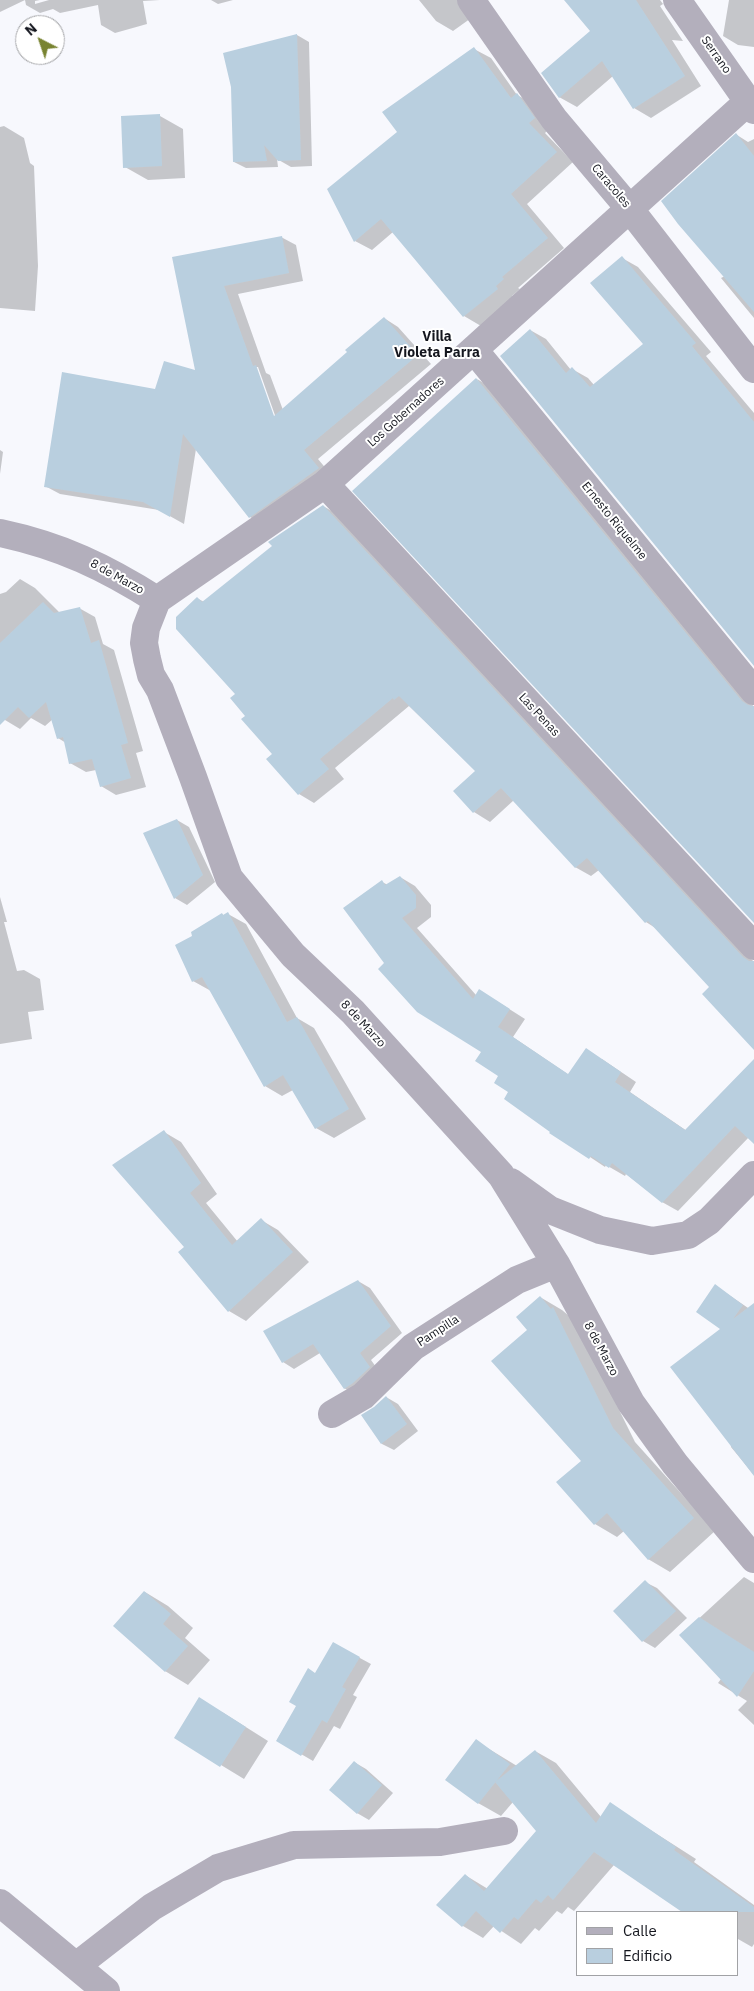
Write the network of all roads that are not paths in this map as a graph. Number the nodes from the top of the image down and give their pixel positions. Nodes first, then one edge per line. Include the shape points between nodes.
1 (471, 0) edge
2 (678, 0) edge
3 (751, 106) edge
4 (629, 208) junction
5 (474, 350) junction
6 (754, 369) edge
7 (325, 484) junction
8 (0, 533) edge
9 (157, 600) junction
10 (754, 691) edge
11 (754, 946) edge
12 (501, 1175) junction
13 (754, 1175) edge
14 (556, 1264) junction
15 (332, 1414) dead end
16 (754, 1559) edge
17 (504, 1831) dead end
18 (0, 1903) edge
19 (76, 1966) junction
20 (106, 1991) edge

1 - 4 street, Caracoles via 554,119
2 - 3 street, Serrano
3 - 4 street, Los Gobernadores
4 - 5 street, Los Gobernadores
4 - 6 street, Caracoles
5 - 7 street, Los Gobernadores
5 - 10 street, Ernesto Riquelme
7 - 9 street, Los Gobernadores
7 - 11 street, Las Penas
8 - 9 street, 8 de Marzo via 30,539 74,555 117,575
9 - 12 street, 8 de Marzo via 144,643 151,676 160,690 229,878 293,955 353,1012
12 - 13 street via 550,1210 600,1230 652,1241 688,1235 709,1221
12 - 14 street, 8 de Marzo
14 - 15 street, Pampilla via 517,1280 413,1347 363,1396
14 - 16 street, 8 de Marzo via 631,1403 675,1464
17 - 19 street via 440,1842 294,1845 218,1868 152,1907
18 - 19 street
19 - 20 street

